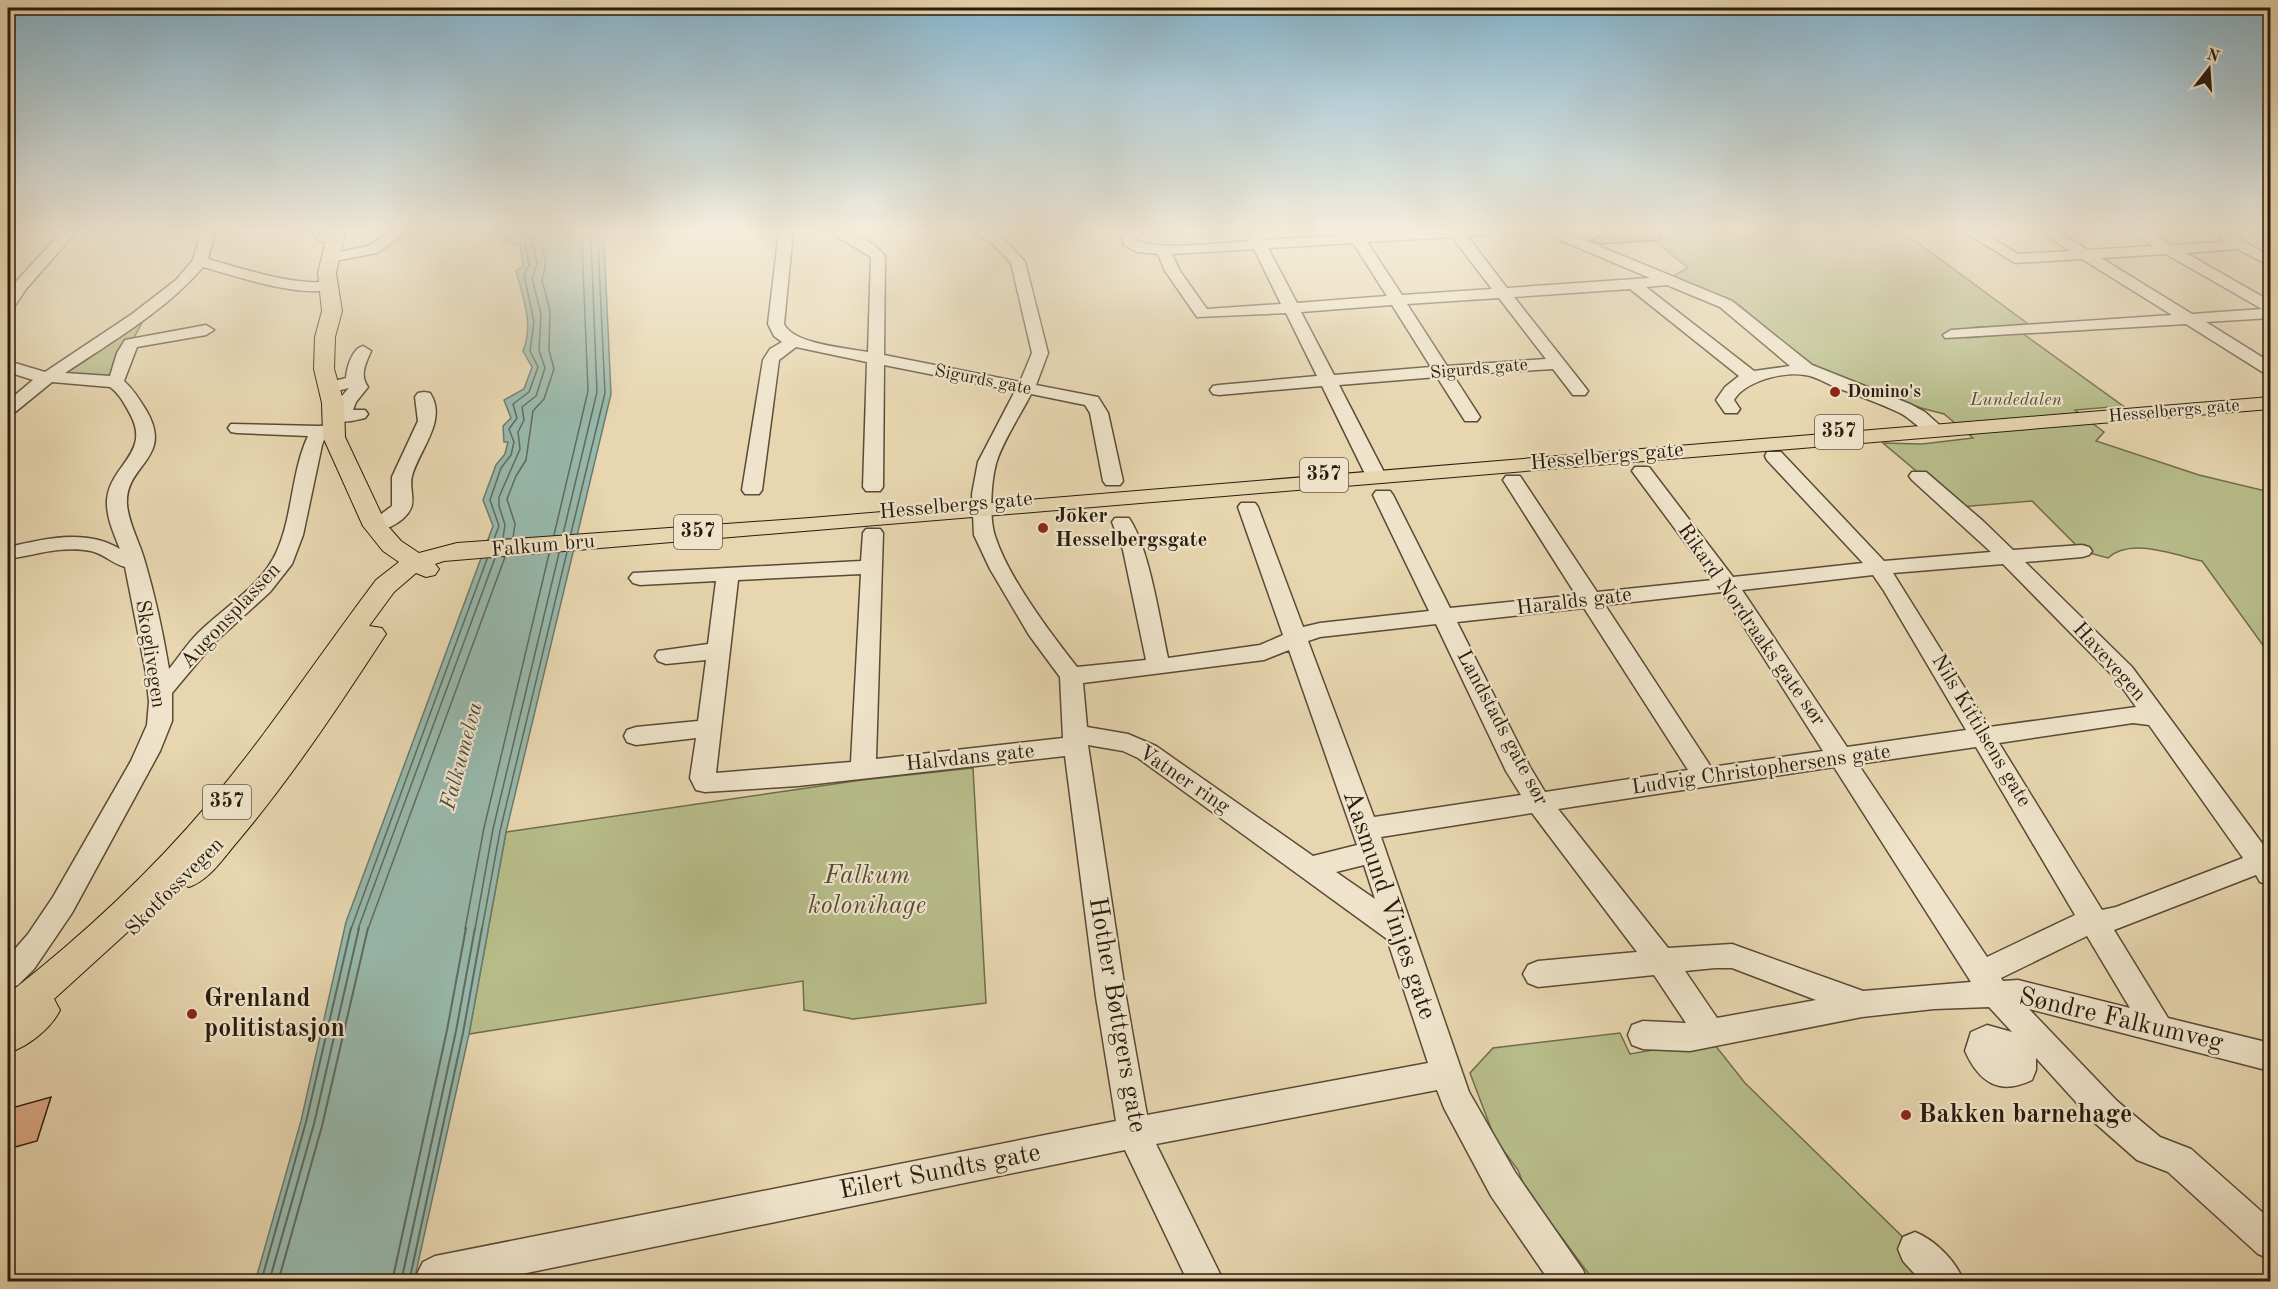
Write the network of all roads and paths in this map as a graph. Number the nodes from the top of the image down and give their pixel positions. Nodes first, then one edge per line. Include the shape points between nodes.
1 (171, 291) edge
2 (330, 291) edge
3 (780, 291) edge
4 (877, 291) edge
5 (1026, 291) edge
6 (1187, 291) edge
7 (1281, 291) edge
8 (1391, 291) edge
9 (1529, 291) edge
10 (1642, 291) edge
11 (1695, 291) edge
12 (2146, 291) edge
13 (2243, 291) edge
14 (1502, 293) junction
15 (1397, 301) junction
16 (2271, 307) edge
17 (1290, 309) junction
18 (2271, 312) edge
19 (2190, 318) junction
20 (206, 330) dead end
21 (1951, 335) dead end
22 (793, 342) junction
23 (363, 351) dead end
24 (875, 359) junction
25 (1558, 364) junction
26 (8, 366) edge
27 (2266, 366) edge
28 (1806, 369) junction
29 (1443, 372) junction
30 (1751, 377) junction
31 (48, 378) junction
32 (355, 381) junction
33 (114, 382) junction
34 (1327, 382) junction
35 (329, 388) junction
36 (1024, 389) junction
37 (1220, 390) dead end
38 (1579, 392) dead end
39 (424, 398) dead end
40 (2271, 403) edge
41 (8, 409) edge
42 (1731, 409) dead end
43 (359, 414) dead end
44 (1471, 417) dead end
45 (1944, 427) junction
46 (237, 428) dead end
47 (326, 430) junction
48 (1774, 456) dead end
49 (1642, 471) dead end
50 (1919, 476) dead end
51 (1513, 480) dead end
52 (1113, 481) dead end
53 (1378, 482) junction
54 (873, 487) dead end
55 (752, 490) dead end
56 (982, 507) junction
57 (1248, 507) dead end
58 (1122, 522) dead end
59 (375, 526) junction
60 (873, 533) dead end
61 (610, 540) joint
62 (2082, 551) dead end
63 (8, 553) edge
64 (2006, 556) junction
65 (135, 562) junction
66 (420, 566) junction
67 (870, 567) junction
68 (1879, 568) junction
69 (728, 573) junction
70 (640, 578) dead end
71 (1728, 585) junction
72 (1592, 600) junction
73 (1444, 617) junction
74 (1295, 639) junction
75 (720, 647) junction
76 (666, 656) dead end
77 (1159, 667) junction
78 (1071, 676) junction
79 (160, 690) junction
80 (2157, 717) junction
81 (710, 728) junction
82 (636, 736) dead end
83 (1984, 737) junction
84 (1076, 740) junction
85 (1843, 759) junction
86 (863, 770) junction
87 (1705, 777) junction
88 (1539, 803) junction
89 (1369, 840) junction
90 (1309, 868) junction
91 (2266, 868) edge
92 (2094, 921) junction
93 (1397, 930) junction
94 (1662, 962) junction
95 (1538, 974) dead end
96 (8, 976) edge
97 (1988, 983) junction
98 (1862, 1004) junction
99 (8, 1014) edge
100 (2158, 1028) junction
101 (1710, 1033) junction
102 (1643, 1035) dead end
103 (8, 1037) edge
104 (2271, 1057) edge
105 (1446, 1074) junction
106 (1134, 1134) junction
107 (2271, 1242) edge
108 (1915, 1249) dead end
109 (435, 1274) dead end
110 (1207, 1281) edge
111 (1571, 1281) edge
112 (1947, 1281) edge

1 - 31 street
2 - 35 main road via 332,312 325,337 324,369
3 - 22 street via 776,324 780,333
4 - 24 street
5 - 36 street via 1040,354
6 - 17 street via 1203,314
7 - 17 street, Landstads gate sør
8 - 15 street
9 - 14 street
10 - 30 street
11 - 28 street via 1726,304
12 - 19 street
13 - 16 street
14 - 15 street
14 - 25 street
15 - 17 street
15 - 29 street
17 - 34 street, Landstads gate sør
18 - 19 street
19 - 21 street
19 - 27 street
20 - 33 street via 131,343 121,375
22 - 24 street, Sigurds gate
22 - 55 street via 771,360
23 - 32 street
24 - 36 street, Sigurds gate
24 - 54 street
25 - 29 street, Sigurds gate
25 - 38 street
26 - 31 street
28 - 30 street
28 - 45 street
29 - 34 street, Sigurds gate
29 - 44 street
30 - 42 street via 1732,386 1725,400
31 - 33 street
31 - 41 street
32 - 35 street
32 - 43 street via 359,387 347,399 343,412 344,417
33 - 65 street, Skoglivegen via 137,409 147,433 144,450 117,497
34 - 37 street, Sigurds gate
34 - 53 street, Landstads gate sør
35 - 47 main road via 333,404
36 - 52 street, Sigurds gate via 1082,398 1096,405
36 - 56 street via 987,462
39 - 59 street via 427,421 402,477 402,507 396,515
40 - 45 main road, Hesselbergs gate / 357
45 - 53 main road, Hesselbergs gate / 357 via 1485,467
46 - 47 street
47 - 59 main road
47 - 79 street, Augonsplassen via 308,456 291,539 282,563 268,582 207,638
48 - 68 street, Nils Kittilsens gate
49 - 71 street, Rikard Nordraaks gate sør
50 - 64 street, Havevegen
51 - 72 street
53 - 56 main road, Hesselbergs gate / 357
53 - 73 street, Landstads gate sør
56 - 61 main road, Hesselbergs gate / 357
56 - 78 street via 984,535 1000,569 1040,635
57 - 74 street, Aasmund Vinjes gate
58 - 77 street via 1133,550
59 - 66 main road via 392,546
60 - 67 street
61 - 66 main road, Falkum bru / 357 via 475,551
62 - 64 street, Haralds gate
63 - 65 street via 56,544 88,544
64 - 68 street, Haralds gate
64 - 80 street, Havevegen via 2124,672
65 - 79 street, Skoglivegen
66 - 99 main road, Skotfossvegen / 357 via 403,570 385,586 276,740 172,867 98,939
66 - 103 main road, Skotfossvegen / 357 via 286,759 226,835 125,938
67 - 69 street
67 - 86 street
68 - 71 street, Haralds gate
68 - 83 street, Nils Kittilsens gate
69 - 70 street
69 - 75 street
71 - 72 street, Haralds gate
71 - 85 street, Rikard Nordraaks gate sør
72 - 73 street, Haralds gate
72 - 87 street
73 - 74 street, Haralds gate via 1320,630
73 - 88 street, Landstads gate sør
74 - 77 street, Haralds gate via 1264,652
74 - 89 street, Aasmund Vinjes gate
75 - 76 street
75 - 81 street
77 - 78 street, Haralds gate
78 - 84 street
79 - 96 street, Skoglivegen via 160,723 141,762 42,938
80 - 83 street, Ludvig Christophersens gate via 2133,716
80 - 91 street, Havevegen
81 - 82 street
81 - 86 street, Halvdans gate via 705,783
83 - 85 street, Ludvig Christophersens gate
83 - 92 street, Nils Kittilsens gate
84 - 86 street, Halvdans gate
84 - 90 street, Vatner ring via 1128,743 1147,752
84 - 106 street, Hother Bøttgers gate
85 - 87 street, Ludvig Christophersens gate
85 - 97 street, Rikard Nordraaks gate sør
87 - 88 street, Ludvig Christophersens gate
88 - 89 street, Ludvig Christophersens gate
88 - 94 street, Landstads gate sør
89 - 90 street, Ludvig Christophersens gate
89 - 93 street, Aasmund Vinjes gate
90 - 93 street, Vatner ring
91 - 92 street via 2118,918
92 - 97 street via 2077,926
92 - 100 street, Nils Kittilsens gate
93 - 105 street, Aasmund Vinjes gate
94 - 95 street, Søndre Falkumveg
94 - 98 street, Søndre Falkumveg via 1732,956
94 - 101 street, Landstads gate sør
97 - 98 street, Søndre Falkumveg
97 - 100 street, Søndre Falkumveg
97 - 107 street, Rikard Nordraaks gate sør via 2106,1112 2149,1149 2179,1160
98 - 101 street, Søndre Falkumveg
100 - 104 street, Søndre Falkumveg
101 - 102 street, Søndre Falkumveg via 1665,1038
105 - 106 street, Eilert Sundts gate
105 - 111 street, Aasmund Vinjes gate via 1503,1184
106 - 109 street, Eilert Sundts gate
106 - 110 street, Hother Bøttgers gate
108 - 112 street

